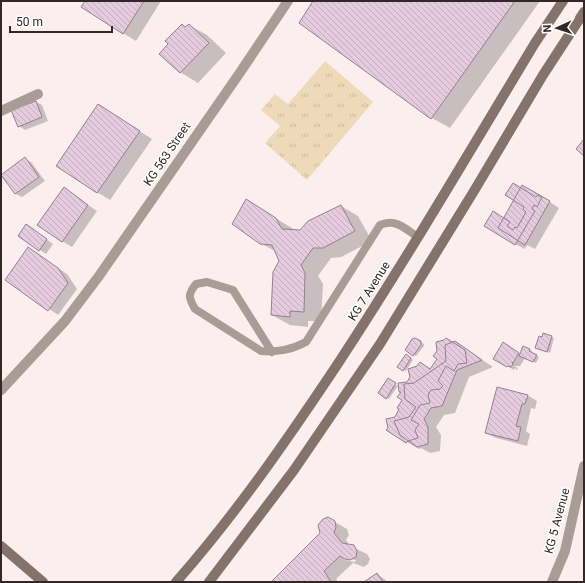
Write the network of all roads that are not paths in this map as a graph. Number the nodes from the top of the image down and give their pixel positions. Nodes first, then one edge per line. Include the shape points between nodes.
1 (288, 1) edge
2 (564, 1) edge
3 (584, 12) edge
4 (38, 94) dead end
5 (1, 112) edge
6 (418, 237) junction
7 (272, 352) junction
8 (2, 389) edge
9 (584, 466) edge
10 (1, 546) edge
11 (43, 582) edge
12 (176, 582) edge
13 (209, 582) edge
14 (552, 582) edge

1 - 8 street, KG 563 Street via 100,276 65,321
2 - 6 main road, KG 7 Avenue via 535,44
3 - 13 main road via 380,344 294,470
4 - 5 street
6 - 7 lane via 395,222 380,225 306,342 297,347
6 - 12 main road, KG 7 Avenue via 276,455 231,517
7 - 7 lane via 261,351 195,309 189,299 190,291 196,284 207,282 233,290
9 - 14 street, KG 5 Avenue via 565,551
10 - 11 main road

